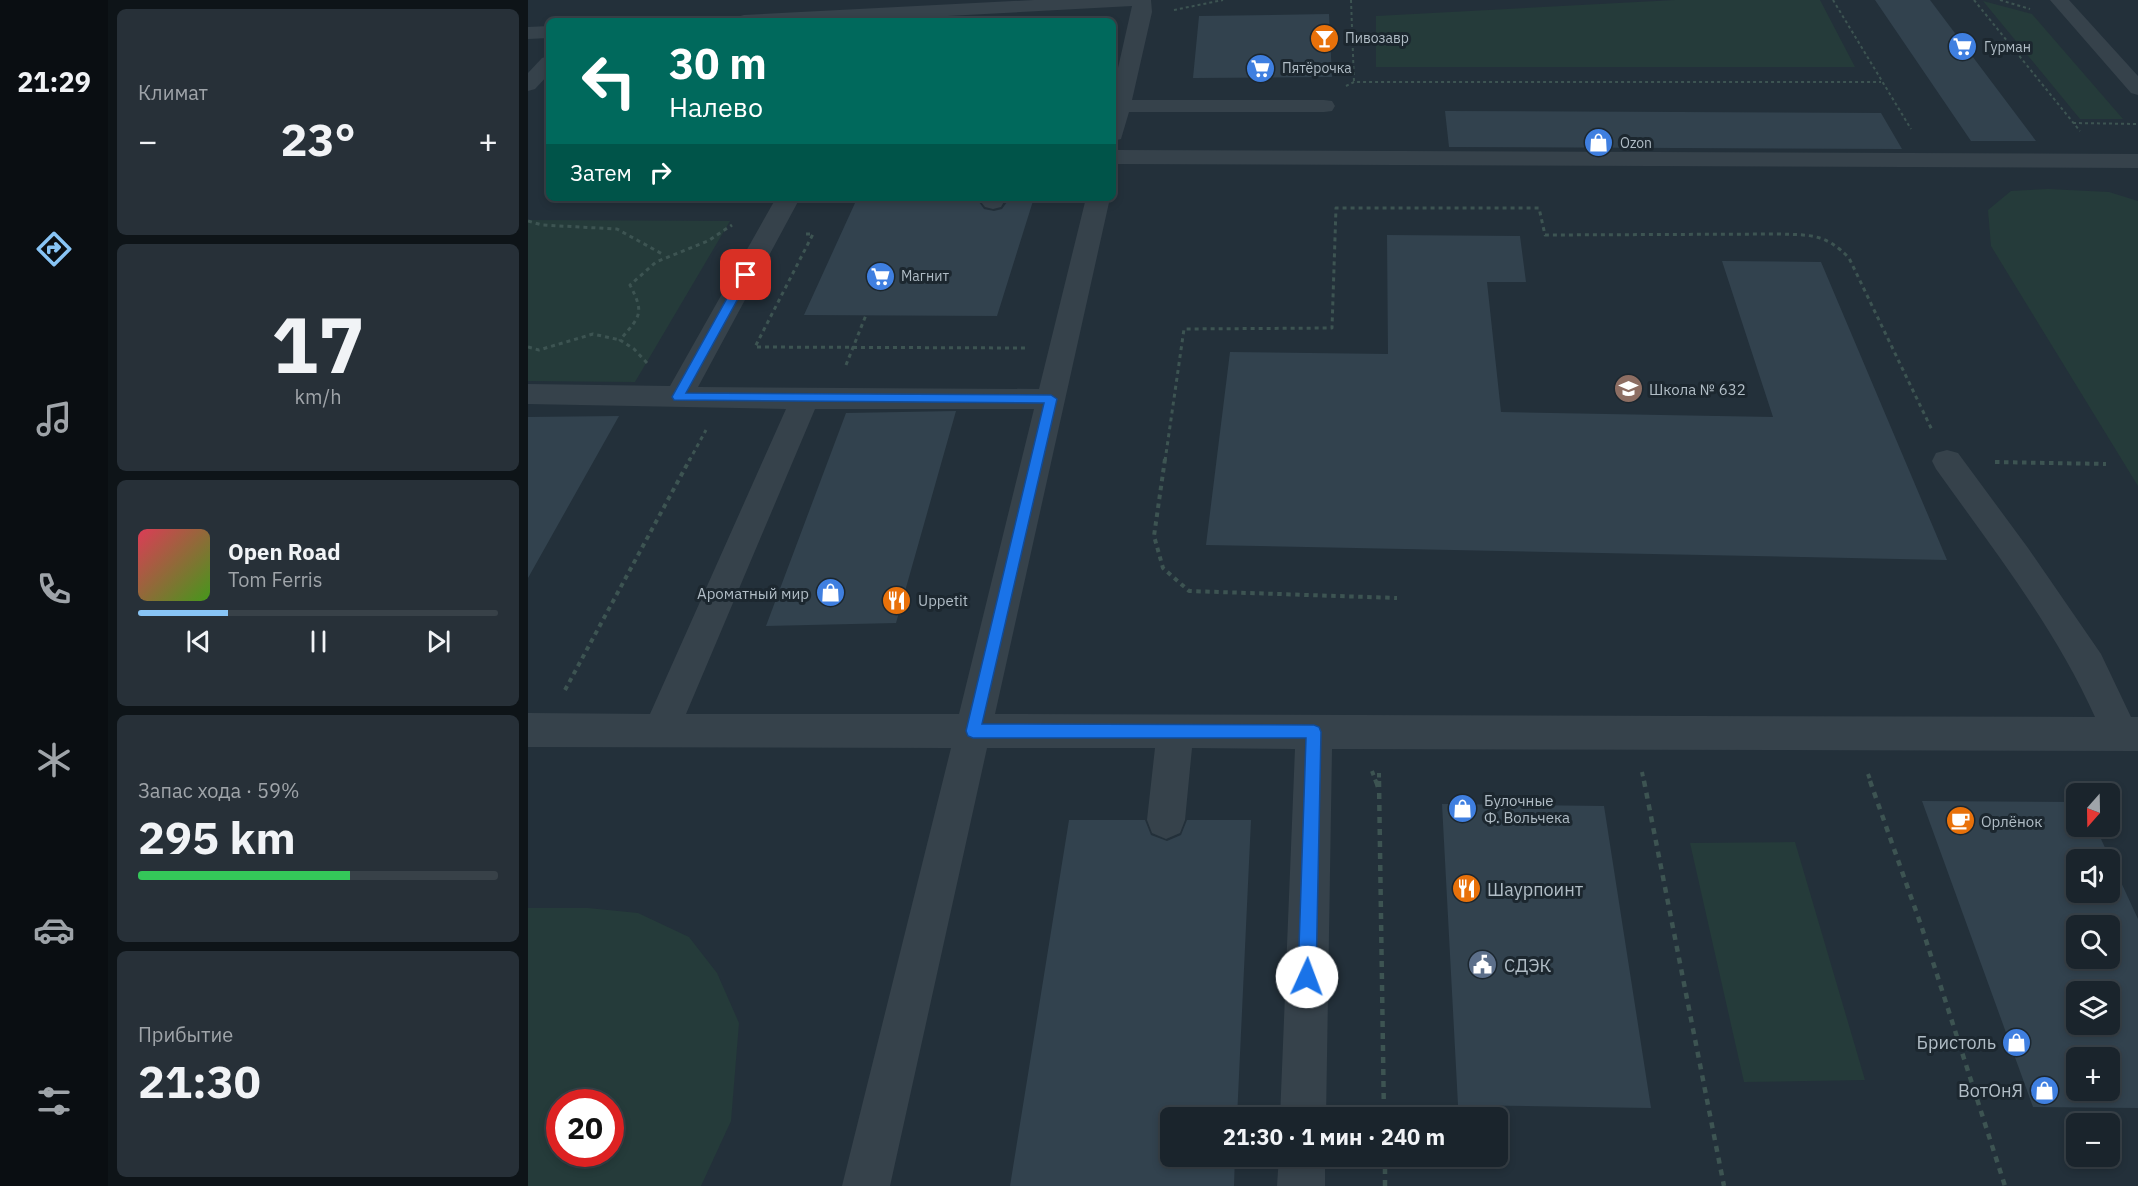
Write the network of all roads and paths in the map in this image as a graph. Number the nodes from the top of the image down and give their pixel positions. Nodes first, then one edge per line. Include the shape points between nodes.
1 (1223, 0) edge
2 (1351, 0) edge
3 (1833, 0) edge
4 (1974, 0) edge
5 (2059, 0) edge
6 (1142, 4) edge
7 (972, 14) edge
8 (842, 18) edge
9 (546, 32) edge
10 (528, 33) edge
11 (546, 65) edge
12 (1354, 82) junction
13 (1881, 82) junction
14 (528, 85) edge
15 (2138, 89) edge
16 (1120, 106) junction
17 (1324, 106) joint
18 (1116, 122) edge
19 (2073, 123) junction
20 (2138, 124) edge
21 (1116, 157) edge
22 (1931, 160) junction
23 (2102, 161) junction
24 (2138, 161) edge
25 (787, 201) edge
26 (1097, 201) edge
27 (528, 221) edge
28 (735, 223) dead end
29 (768, 234) junction
30 (664, 255) junction
31 (866, 315) dead end
32 (620, 340) junction
33 (528, 347) edge
34 (853, 348) junction
35 (1026, 348) dead end
36 (528, 394) edge
37 (678, 397) junction
38 (723, 398) junction
39 (819, 399) junction
40 (1051, 399) junction
41 (1947, 461) junction
42 (2106, 464) dead end
43 (1397, 598) dead end
44 (536, 730) edge
45 (660, 730) junction
46 (973, 731) junction
47 (1175, 731) junction
48 (1314, 732) junction
49 (1379, 732) junction
50 (1855, 733) junction
51 (2130, 734) edge
52 (1370, 767) dead end
53 (1641, 769) dead end
54 (1380, 790) junction
55 (1166, 820) dead end
56 (1303, 1107) edge
57 (1384, 1107) edge
58 (1302, 1167) edge
59 (1385, 1167) edge
60 (866, 1186) edge
61 (1301, 1186) edge
62 (1385, 1186) edge
63 (1724, 1186) edge
64 (2005, 1186) edge

1 - 6 path via 1164,12
2 - 12 path
3 - 13 path
4 - 19 path
5 - 15 street
6 - 7 street
6 - 16 street
7 - 8 street
9 - 10 street
11 - 14 street
12 - 13 path
12 - 17 path
13 - 22 path
16 - 17 street
16 - 18 street
19 - 20 path
19 - 23 path
21 - 22 street
22 - 23 street
23 - 24 street
25 - 29 street
26 - 40 street
27 - 30 path via 616,229
28 - 30 path via 706,243
29 - 34 path via 813,234 755,347
29 - 37 street
30 - 32 path via 630,285 639,303 638,318
31 - 34 path
32 - 33 path via 593,334 539,350
32 - 37 path via 634,349
34 - 35 path
34 - 39 path
36 - 37 street
37 - 38 street
38 - 39 street
38 - 44 path
39 - 40 street
39 - 45 street
40 - 46 street
41 - 42 path
41 - 43 path via 1849,258 1834,241 1816,235 1780,234 1545,235 1539,208 1336,208 1332,328 1184,329 1154,536 1163,568 1189,591
41 - 51 street via 2017,557
44 - 45 street
45 - 46 street
46 - 47 street
46 - 60 street
47 - 48 street
47 - 55 street
48 - 49 street
48 - 56 street
49 - 50 street
49 - 54 path
50 - 51 street
50 - 64 path
52 - 54 path
53 - 63 path
54 - 57 path
58 - 61 street
59 - 62 path

